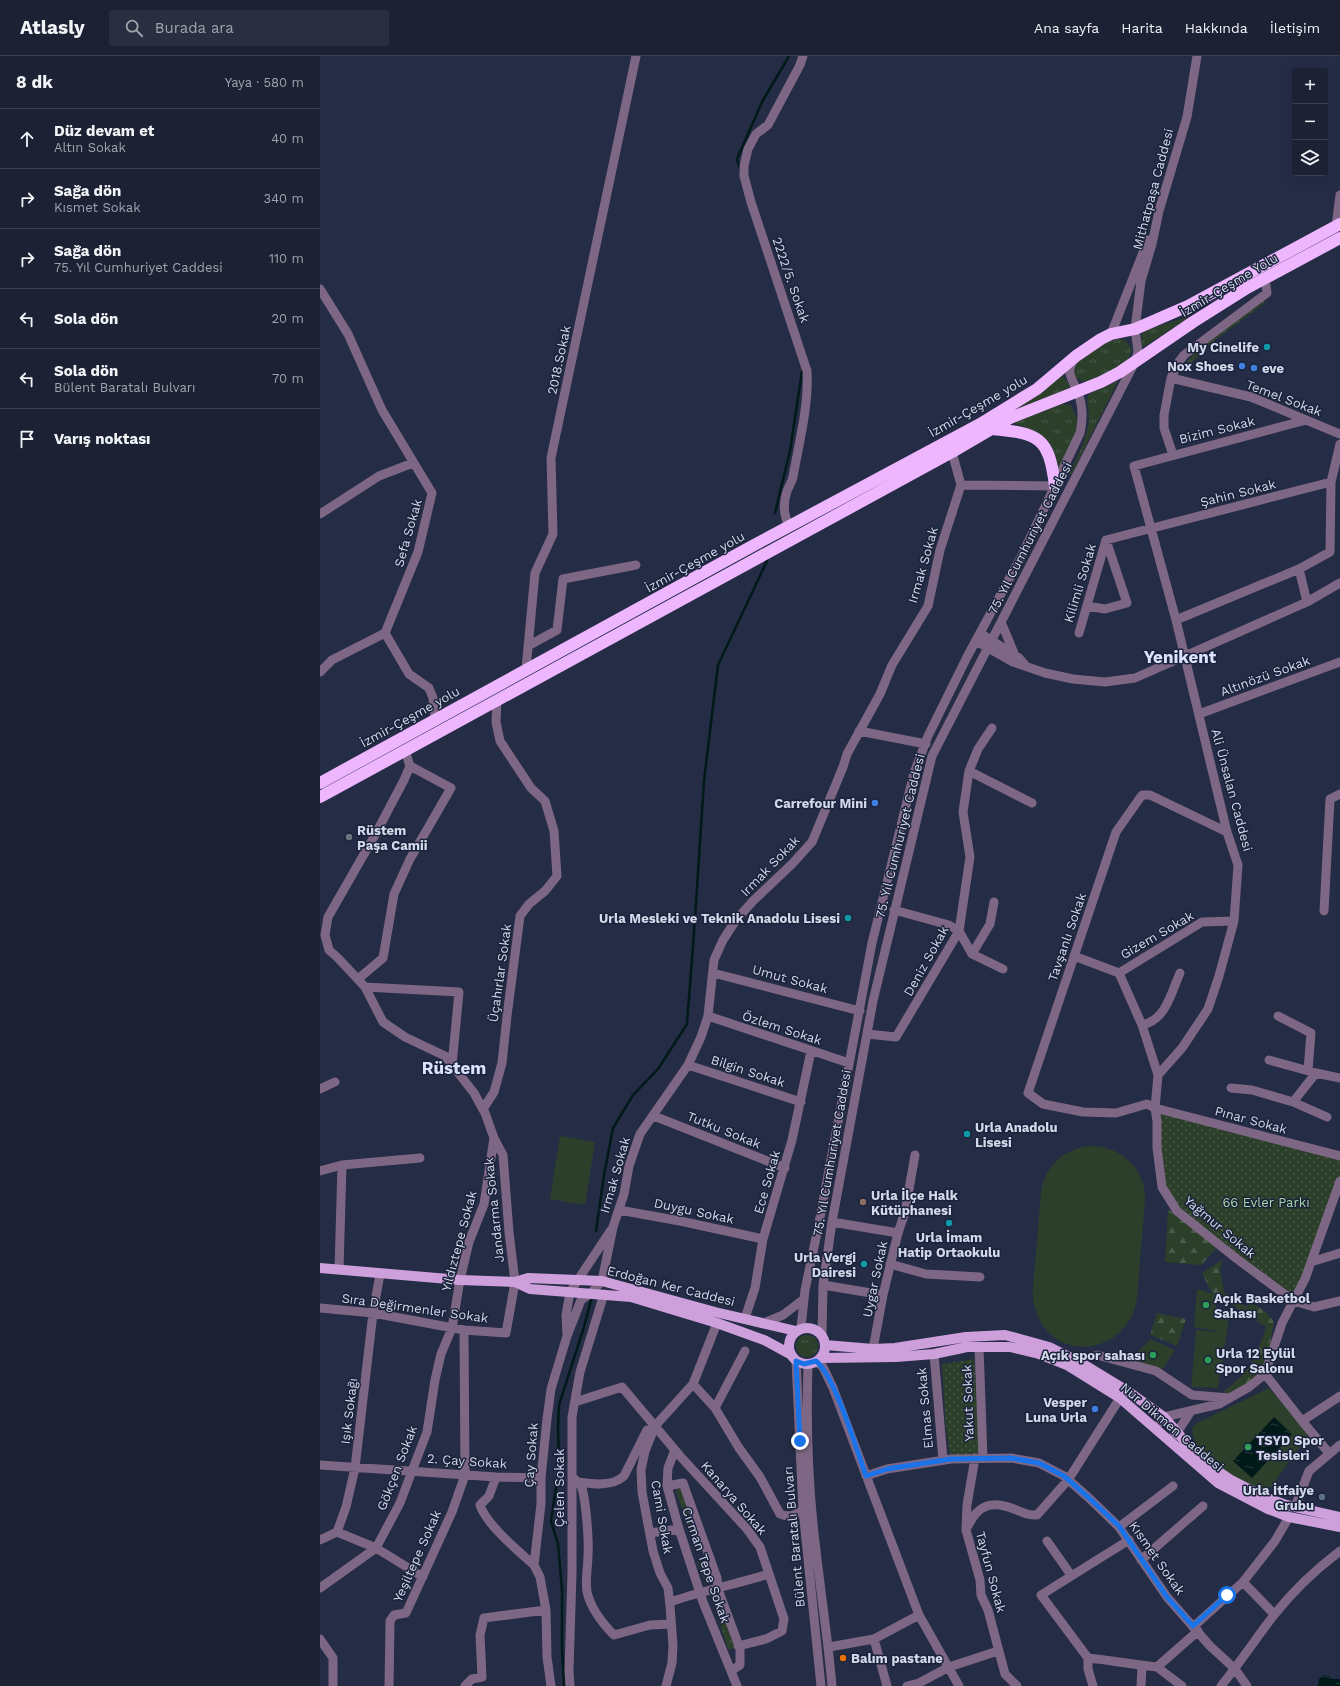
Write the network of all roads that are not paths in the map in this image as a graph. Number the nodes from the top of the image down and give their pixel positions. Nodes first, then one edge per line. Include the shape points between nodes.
1 (636, 56) edge
2 (803, 56) edge
3 (1197, 56) edge
4 (1340, 195) edge
5 (1159, 211) junction
6 (1338, 225) edge
7 (1340, 238) edge
8 (1265, 278) junction
9 (320, 289) edge
10 (1137, 309) junction
11 (1157, 320) junction
12 (1135, 329) junction
13 (1111, 334) junction
14 (1076, 356) junction
15 (1136, 360) junction
16 (1171, 378) junction
17 (1078, 392) junction
18 (1306, 420) junction
19 (991, 429) junction
20 (1340, 434) edge
21 (1340, 444) edge
22 (952, 452) junction
23 (1173, 455) junction
24 (413, 463) junction
25 (1134, 466) joint
26 (1331, 482) junction
27 (961, 485) junction
28 (1055, 486) junction
29 (320, 514) edge
30 (789, 526) junction
31 (1152, 529) junction
32 (1106, 540) junction
33 (636, 565) dead end
34 (1299, 569) junction
35 (1340, 583) edge
36 (1307, 602) junction
37 (1086, 606) junction
38 (1176, 620) junction
39 (1001, 622) junction
40 (1079, 632) dead end
41 (385, 633) junction
42 (980, 633) junction
43 (976, 641) junction
44 (991, 644) junction
45 (528, 646) junction
46 (1014, 654) junction
47 (1184, 656) junction
48 (1340, 662) edge
49 (1025, 665) junction
50 (526, 669) junction
51 (320, 672) edge
52 (497, 700) junction
53 (1199, 714) junction
54 (435, 719) junction
55 (992, 728) dead end
56 (859, 731) junction
57 (926, 744) junction
58 (405, 750) junction
59 (410, 766) junction
60 (969, 771) junction
61 (320, 783) edge
62 (1340, 794) edge
63 (320, 797) edge
64 (1032, 803) dead end
65 (1228, 832) junction
66 (994, 902) dead end
67 (894, 910) junction
68 (1324, 911) dead end
69 (1234, 921) junction
70 (959, 931) junction
71 (324, 950) edge
72 (972, 954) junction
73 (1074, 956) junction
74 (1003, 970) dead end
75 (713, 972) junction
76 (1118, 973) junction
77 (1180, 973) dead end
78 (358, 979) junction
79 (365, 987) junction
80 (860, 1011) junction
81 (708, 1016) junction
82 (1278, 1016) dead end
83 (1142, 1025) junction
84 (867, 1034) junction
85 (811, 1051) junction
86 (1269, 1060) dead end
87 (849, 1063) junction
88 (452, 1065) junction
89 (688, 1065) junction
90 (1312, 1072) junction
91 (1158, 1075) junction
92 (1340, 1078) edge
93 (335, 1082) dead end
94 (1231, 1088) dead end
95 (320, 1089) edge
96 (801, 1102) junction
97 (1293, 1102) junction
98 (1043, 1104) joint
99 (1155, 1108) junction
100 (484, 1109) junction
101 (654, 1116) junction
102 (1327, 1118) dead end
103 (494, 1138) junction
104 (915, 1155) dead end
105 (1340, 1156) edge
106 (420, 1158) dead end
107 (342, 1165) junction
108 (785, 1168) junction
109 (320, 1170) edge
110 (1340, 1181) edge
111 (619, 1210) junction
112 (832, 1222) junction
113 (613, 1227) junction
114 (898, 1233) junction
115 (764, 1239) junction
116 (1340, 1253) edge
117 (1311, 1262) junction
118 (890, 1264) junction
119 (320, 1268) edge
120 (339, 1269) junction
121 (380, 1274) junction
122 (980, 1277) dead end
123 (460, 1280) junction
124 (575, 1281) junction
125 (602, 1281) junction
126 (515, 1282) junction
127 (823, 1285) junction
128 (570, 1292) junction
129 (591, 1293) junction
130 (604, 1294) junction
131 (883, 1295) junction
132 (804, 1299) junction
133 (1294, 1301) junction
134 (1340, 1301) edge
135 (320, 1308) edge
136 (373, 1313) junction
137 (746, 1318) junction
138 (717, 1323) junction
139 (764, 1323) junction
140 (452, 1328) junction
141 (464, 1330) junction
142 (798, 1330) junction
143 (506, 1333) joint
144 (567, 1336) junction
145 (823, 1340) junction
146 (979, 1347) junction
147 (873, 1349) junction
148 (745, 1351) dead end
149 (934, 1354) junction
150 (1097, 1355) dead end
151 (793, 1358) junction
152 (815, 1361) junction
153 (1266, 1374) junction
154 (693, 1384) junction
155 (1340, 1396) edge
156 (1120, 1398) junction
157 (1231, 1398) junction
158 (575, 1402) junction
159 (715, 1408) junction
160 (1191, 1411) junction
161 (1164, 1416) junction
162 (1302, 1421) junction
163 (654, 1424) junction
164 (1155, 1428) junction
165 (1178, 1431) junction
166 (1169, 1441) junction
167 (1340, 1445) edge
168 (674, 1450) junction
169 (1329, 1453) junction
170 (979, 1458) junction
171 (943, 1460) junction
172 (320, 1466) edge
173 (355, 1468) junction
174 (412, 1471) junction
175 (465, 1475) junction
176 (866, 1476) junction
177 (496, 1477) junction
178 (541, 1478) junction
179 (1068, 1480) junction
180 (577, 1483) junction
181 (667, 1486) junction
182 (1173, 1486) dead end
183 (1203, 1506) dead end
184 (1295, 1507) junction
185 (803, 1510) junction
186 (1289, 1517) junction
187 (1340, 1517) edge
188 (1119, 1526) junction
189 (1340, 1528) edge
190 (679, 1530) junction
191 (966, 1530) junction
192 (337, 1532) junction
193 (650, 1533) junction
194 (320, 1540) edge
195 (1129, 1540) junction
196 (1047, 1541) dead end
197 (376, 1548) junction
198 (1340, 1551) edge
199 (1141, 1560) junction
200 (534, 1565) junction
201 (769, 1574) junction
202 (1071, 1575) junction
203 (423, 1577) junction
204 (1243, 1582) junction
205 (320, 1588) edge
206 (718, 1589) junction
207 (701, 1591) junction
208 (670, 1602) junction
209 (546, 1610) junction
210 (1274, 1614) junction
211 (919, 1615) junction
212 (671, 1624) junction
213 (1196, 1629) junction
214 (320, 1639) edge
215 (874, 1639) junction
216 (738, 1646) junction
217 (829, 1647) junction
218 (998, 1650) junction
219 (1088, 1658) junction
220 (1142, 1666) junction
221 (949, 1667) junction
222 (1157, 1667) junction
223 (1235, 1669) junction
224 (731, 1671) junction
225 (483, 1681) edge
226 (333, 1686) edge
227 (388, 1686) edge
228 (466, 1686) edge
229 (551, 1686) edge
230 (570, 1686) edge
231 (666, 1686) edge
232 (737, 1686) edge
233 (821, 1686) edge
234 (832, 1686) edge
235 (887, 1686) edge
236 (908, 1686) edge
237 (960, 1686) edge
238 (1017, 1686) edge
239 (1093, 1686) edge
240 (1141, 1686) edge
241 (1182, 1686) edge
242 (1221, 1686) edge
243 (1247, 1686) edge

1 - 45 street, 2018.Sokak via 551,458 553,534 535,573
2 - 30 street, 2222/5. Sokak via 768,124 756,134 744,166 751,202 807,371 804,415 792,479 784,502 784,512
3 - 5 street, Mithatpaşa Caddesi via 1187,117
4 - 6 street
5 - 10 street, Mithatpaşa Caddesi via 1141,281
5 - 13 street
6 - 11 highway, İzmir-Çeşme Yolu via 1188,306
7 - 8 highway, İzmir-Çeşme Yolu
8 - 15 highway, İzmir-Çeşme Yolu
8 - 16 street via 1267,293 1184,354
9 - 24 street, Sefa Sokak via 348,334 382,410
10 - 11 street via 1145,318
10 - 12 street, Mithatpaşa Caddesi
11 - 12 highway, İzmir-Çeşme Yolu
12 - 13 highway, İzmir-Çeşme Yolu
12 - 15 street, Mithatpaşa Caddesi via 1138,351
13 - 14 highway, İzmir-Çeşme yolu
14 - 17 street, 75. Yıl Cumhuriyet Caddesi via 1069,371
14 - 30 highway, İzmir-Çeşme yolu via 1036,389 980,424
15 - 17 highway, İzmir-Çeşme Yolu via 1120,372
15 - 39 street, 75. Yıl Cumhuriyet Caddesi
16 - 18 street, Temel Sokak via 1251,397
16 - 23 street via 1164,428
17 - 19 highway, İzmir-Çeşme yolu via 1010,418
17 - 28 street, 75. Yıl Cumhuriyet Caddesi via 1083,422
18 - 20 street, Temel Sokak
18 - 23 street, Bizim Sokak
19 - 22 highway, İzmir-Çeşme yolu
19 - 28 highway via 1025,433 1040,440 1053,467
21 - 26 street
22 - 27 street
22 - 52 highway, İzmir-Çeşme yolu
23 - 25 street, Bizim Sokak
24 - 29 street via 379,476
24 - 41 street, Sefa Sokak via 432,493 418,552
25 - 31 street, Ali Ünsalan Caddesi
26 - 31 street, Şahin Sokak
26 - 34 street via 1330,552
27 - 28 street
27 - 56 street, Irmak Sokak via 940,550 928,606 892,665 880,694
28 - 42 street, 75. Yıl Cumhuriyet Caddesi
30 - 50 highway, İzmir-Çeşme yolu
31 - 32 street, Kilimli Sokak
31 - 38 street, Ali Ünsalan Caddesi
32 - 37 street, Kilimli Sokak
32 - 37 street via 1127,603 1105,609
33 - 45 street via 562,578 557,630
34 - 36 street
34 - 38 street
35 - 36 street
36 - 47 street
37 - 40 street, Kilimli Sokak
38 - 47 street, Ali Ünsalan Caddesi
39 - 44 street, 75. Yıl Cumhuriyet Caddesi
39 - 46 street
41 - 51 street via 332,660
41 - 54 street via 410,674 429,688 433,698
42 - 43 street, 75. Yıl Cumhuriyet Caddesi
42 - 44 street
43 - 44 street
43 - 57 street, 75. Yıl Cumhuriyet Caddesi
44 - 46 street
44 - 49 street via 1014,662
44 - 67 street, 75. Yıl Cumhuriyet Caddesi via 932,756
45 - 50 street, 2018.Sokak
46 - 49 street
47 - 49 street via 1135,678 1105,682 1073,679 1045,673
47 - 53 street, Ali Ünsalan Caddesi
48 - 53 street, Altınözü Sokak
50 - 54 highway, İzmir-Çeşme yolu
52 - 58 highway, İzmir-Çeşme yolu
52 - 100 street, Üçahırlar Sokak via 496,722 500,741 531,788 545,801 554,831 557,876 545,892 529,904 520,916 502,1063 494,1092
53 - 65 street, Ali Ünsalan Caddesi
54 - 61 highway, İzmir-Çeşme yolu
55 - 60 street, Deniz Sokak via 978,749
56 - 57 street
56 - 75 street, Irmak Sokak via 847,754 812,842 736,920 714,960
57 - 80 street, 75. Yıl Cumhuriyet Caddesi via 914,773 901,822 872,943
58 - 59 street
58 - 63 highway, İzmir-Çeşme yolu
59 - 71 street, Yıldıztepe Sokak via 375,835 328,917
59 - 78 street via 451,788 410,859 394,894 383,958
60 - 64 street
60 - 70 street, Deniz Sokak via 963,812 970,857
62 - 68 street via 1330,799
65 - 69 street, Ali Ünsalan Caddesi via 1238,865
65 - 73 street, Tavşanlı Sokak via 1146,795 1116,832
66 - 72 street via 990,924
67 - 70 street via 949,925
67 - 84 street, 75. Yıl Cumhuriyet Caddesi
69 - 76 street, Gizem Sokak via 1202,922
69 - 91 street, Ali Ünsalan Caddesi via 1220,976 1208,1009 1182,1048
70 - 72 street
70 - 84 street, Deniz Sokak via 896,1037
71 - 78 street, Yıldıztepe Sokak via 338,958
72 - 74 street
73 - 76 street
73 - 98 street, Tavşanlı Sokak via 1028,1093
75 - 80 street, Umut Sokak
75 - 81 street, Irmak Sokak
76 - 83 street
77 - 83 street via 1163,1012 1150,1023
78 - 79 street, Yıldıztepe Sokak
79 - 88 street, Yıldıztepe Sokak via 383,1022 406,1037 446,1056
79 - 88 street via 459,992
80 - 87 street, 75. Yıl Cumhuriyet Caddesi
81 - 85 street, Özlem Sokak
81 - 89 street, Irmak Sokak
82 - 90 street via 1311,1033
83 - 91 street
84 - 112 street, 75. Yıl Cumhuriyet Caddesi
85 - 87 street, Özlem Sokak
85 - 96 street, Ece Sokak
86 - 90 street
87 - 132 street, 75. Yıl Cumhuriyet Caddesi
88 - 100 street, Yıldıztepe Sokak
89 - 96 street, Bilgin Sokak
89 - 101 street, Irmak Sokak
90 - 92 street
90 - 97 street
91 - 99 street
93 - 95 street
94 - 97 street via 1252,1090
96 - 108 street, Ece Sokak
97 - 102 street
98 - 99 street, Pınar Sokak via 1083,1112 1116,1113 1147,1104
99 - 105 street, Pınar Sokak
99 - 133 street, Yağmur Sokak via 1162,1187 1177,1211
100 - 103 street, Yıldıztepe Sokak
101 - 108 street, Tutku Sokak
101 - 111 street, Irmak Sokak via 640,1134 629,1166
103 - 123 street, Yıldıztepe Sokak via 484,1204 469,1242
103 - 126 street, Jandarma Sokak via 503,1154
104 - 114 street via 905,1212
106 - 107 street
107 - 109 street
107 - 120 street
108 - 115 street, Ece Sokak
110 - 117 street
111 - 113 street, Irmak Sokak
111 - 115 street, Duygu Sokak
112 - 114 street, Uygar Sokak
112 - 127 street, 75. Yıl Cumhuriyet Caddesi
113 - 124 street
113 - 125 street
114 - 118 street, Uygar Sokak
115 - 137 street, Ece Sokak via 755,1288
116 - 117 street
117 - 133 street
118 - 122 street via 926,1274
118 - 131 street, Uygar Sokak
119 - 120 main road, Erdoğan Ker Caddesi
120 - 121 main road, Erdoğan Ker Caddesi
121 - 123 main road, Erdoğan Ker Caddesi
121 - 136 street, Işık Sokağı
123 - 126 main road, Erdoğan Ker Caddesi
123 - 140 street, Yıldıztepe Sokak
124 - 125 main road, Erdoğan Ker Caddesi
124 - 126 main road, Erdoğan Ker Caddesi via 528,1278
124 - 128 street
125 - 129 street
125 - 137 main road, Erdoğan Ker Caddesi
126 - 128 main road, Erdoğan Ker Caddesi via 530,1289
126 - 143 street, Jandarma Sokak
127 - 131 street
127 - 145 street, 75. Yıl Cumhuriyet Caddesi
128 - 129 main road, Erdoğan Ker Caddesi
128 - 144 street via 566,1315
129 - 130 main road, Erdoğan Ker Caddesi
129 - 144 street via 581,1300
130 - 138 main road, Erdoğan Ker Caddesi via 632,1298
130 - 158 street, Çelen Sokak via 580,1372
131 - 147 street, Uygar Sokak
132 - 139 street via 783,1315
132 - 142 street, 75. Yıl Cumhuriyet Caddesi
133 - 134 street, Yağmur Sokak via 1314,1307
133 - 153 street via 1282,1323
135 - 136 street, Sıra Değirmenler Sokak
136 - 140 street, Sıra Değirmenler Sokak
136 - 173 street, Işık Sokağı
137 - 139 main road, Erdoğan Ker Caddesi
138 - 151 main road, Erdoğan Ker Caddesi via 764,1340
138 - 154 street, Cami Sokak
139 - 142 main road, Erdoğan Ker Caddesi
140 - 141 street, Sıra Değirmenler Sokak
140 - 174 street, Gökçen Sokak via 435,1380 427,1432
141 - 143 street, Sıra Değirmenler Sokak
141 - 175 street, Yeşiltepe Sokak
142 - 145 main road via 812,1328
142 - 151 main road via 789,1341
144 - 178 street, Çay Sokak via 551,1390
145 - 147 main road, Nur Dikmen Caddesi
145 - 152 main road via 824,1350
146 - 149 main road, Nur Dikmen Caddesi
146 - 156 main road, Nur Dikmen Caddesi via 1010,1347 1039,1354 1067,1365
146 - 170 street, Yakut Sokak
147 - 161 main road, Nur Dikmen Caddesi via 966,1337 1005,1335 1048,1347 1083,1364
148 - 159 street
149 - 152 main road, Nur Dikmen Caddesi
149 - 171 street, Elmas Sokak
150 - 157 street via 1156,1371 1192,1395
151 - 152 main road
151 - 185 street, Bülent Baratalı Bulvarı
152 - 176 street via 823,1368 833,1388
152 - 217 street, Bülent Baratalı Bulvarı via 807,1401 810,1487
153 - 157 street
153 - 162 street
154 - 159 street
154 - 163 street, Cami Sokak
155 - 162 street
156 - 164 main road, Nur Dikmen Caddesi
156 - 179 street
157 - 160 street
158 - 163 street, Kanarya Sokak via 622,1387
158 - 180 street, Çelen Sokak via 572,1417
159 - 185 street via 739,1448 760,1476 780,1514 796,1515
160 - 161 street
160 - 165 street
161 - 164 street
161 - 165 main road, Nur Dikmen Caddesi
162 - 169 street
163 - 168 street, Kanarya Sokak
163 - 180 street via 624,1476 606,1484
163 - 193 street, Cami Sokak via 641,1470 642,1492
164 - 166 main road, Nur Dikmen Caddesi
165 - 166 street
165 - 184 main road, Nur Dikmen Caddesi via 1199,1458 1231,1480 1264,1497
166 - 186 main road, Nur Dikmen Caddesi via 1218,1483
167 - 169 street
168 - 181 street, Cırman Tepe Sokak via 668,1468
168 - 201 street, Kanarya Sokak via 747,1529 760,1547
169 - 184 street via 1309,1472
170 - 171 street, Kısmet Sokak
170 - 179 street, Kısmet Sokak via 1011,1458 1039,1463
170 - 191 street, Tayfun Sokak via 966,1505
171 - 176 street, Kısmet Sokak via 887,1469
172 - 173 street, 2. Çay Sokak
173 - 174 street, 2. Çay Sokak
173 - 192 street, Işık Sokağı
174 - 175 street, 2. Çay Sokak
174 - 197 street, Gökçen Sokak via 400,1503
175 - 177 street, 2. Çay Sokak
175 - 203 street, Yeşiltepe Sokak via 452,1512
176 - 211 street
177 - 178 street, 2. Çay Sokak
177 - 200 street via 489,1496 480,1504 483,1513 515,1549
178 - 200 street, Çay Sokak via 541,1504
179 - 188 street, Kısmet Sokak
179 - 191 street via 1037,1515 1029,1516 1002,1505 985,1505 973,1515
180 - 212 street via 587,1529 586,1583 588,1594 602,1624 614,1635 650,1625
180 - 230 street, Çelen Sokak via 569,1644
181 - 190 street, Cırman Tepe Sokak
181 - 206 street via 683,1484
182 - 188 street
183 - 199 street
184 - 187 main road, Nur Dikmen Caddesi
185 - 233 street, Bülent Baratalı Bulvarı
186 - 189 main road, Nur Dikmen Caddesi
186 - 204 street via 1275,1541
188 - 195 street, Kısmet Sokak
190 - 193 street
190 - 207 street, Cırman Tepe Sokak
191 - 218 street, Tayfun Sokak via 980,1580 981,1595 988,1610
192 - 194 street
192 - 197 street
193 - 208 street, Cami Sokak
195 - 199 street, Kısmet Sokak
195 - 202 street
196 - 202 street
197 - 203 street
197 - 205 street, Gökçen Sokak
198 - 210 street via 1316,1570
199 - 213 street, Kısmet Sokak via 1167,1597
200 - 209 street via 540,1577
201 - 206 street
201 - 216 street, Kanarya Sokak via 784,1619 782,1631 766,1639
202 - 219 street via 1041,1595
203 - 227 street, Yeşiltepe Sokak via 406,1613 394,1615 390,1621
204 - 210 street
204 - 213 street
206 - 207 street
206 - 216 street
207 - 208 street
207 - 224 street, Cırman Tepe Sokak
208 - 212 street, Cami Sokak
209 - 225 street via 484,1618 480,1635
209 - 229 street via 547,1657
210 - 223 street
211 - 215 street
211 - 221 street
212 - 231 street, Cami Sokak via 672,1663
213 - 222 street
213 - 223 street, Kısmet Sokak
214 - 226 street via 333,1658
215 - 217 street
215 - 235 street
216 - 224 street via 740,1665
217 - 234 street, Bülent Baratalı Bulvarı
218 - 221 street
218 - 238 street, Tayfun Sokak via 1005,1674
219 - 220 street via 1116,1660
219 - 239 street
220 - 222 street
220 - 240 street
221 - 236 street
221 - 237 street
222 - 241 street
223 - 242 street
223 - 243 street, Kısmet Sokak
224 - 232 street, Cırman Tepe Sokak
225 - 228 street via 472,1679

